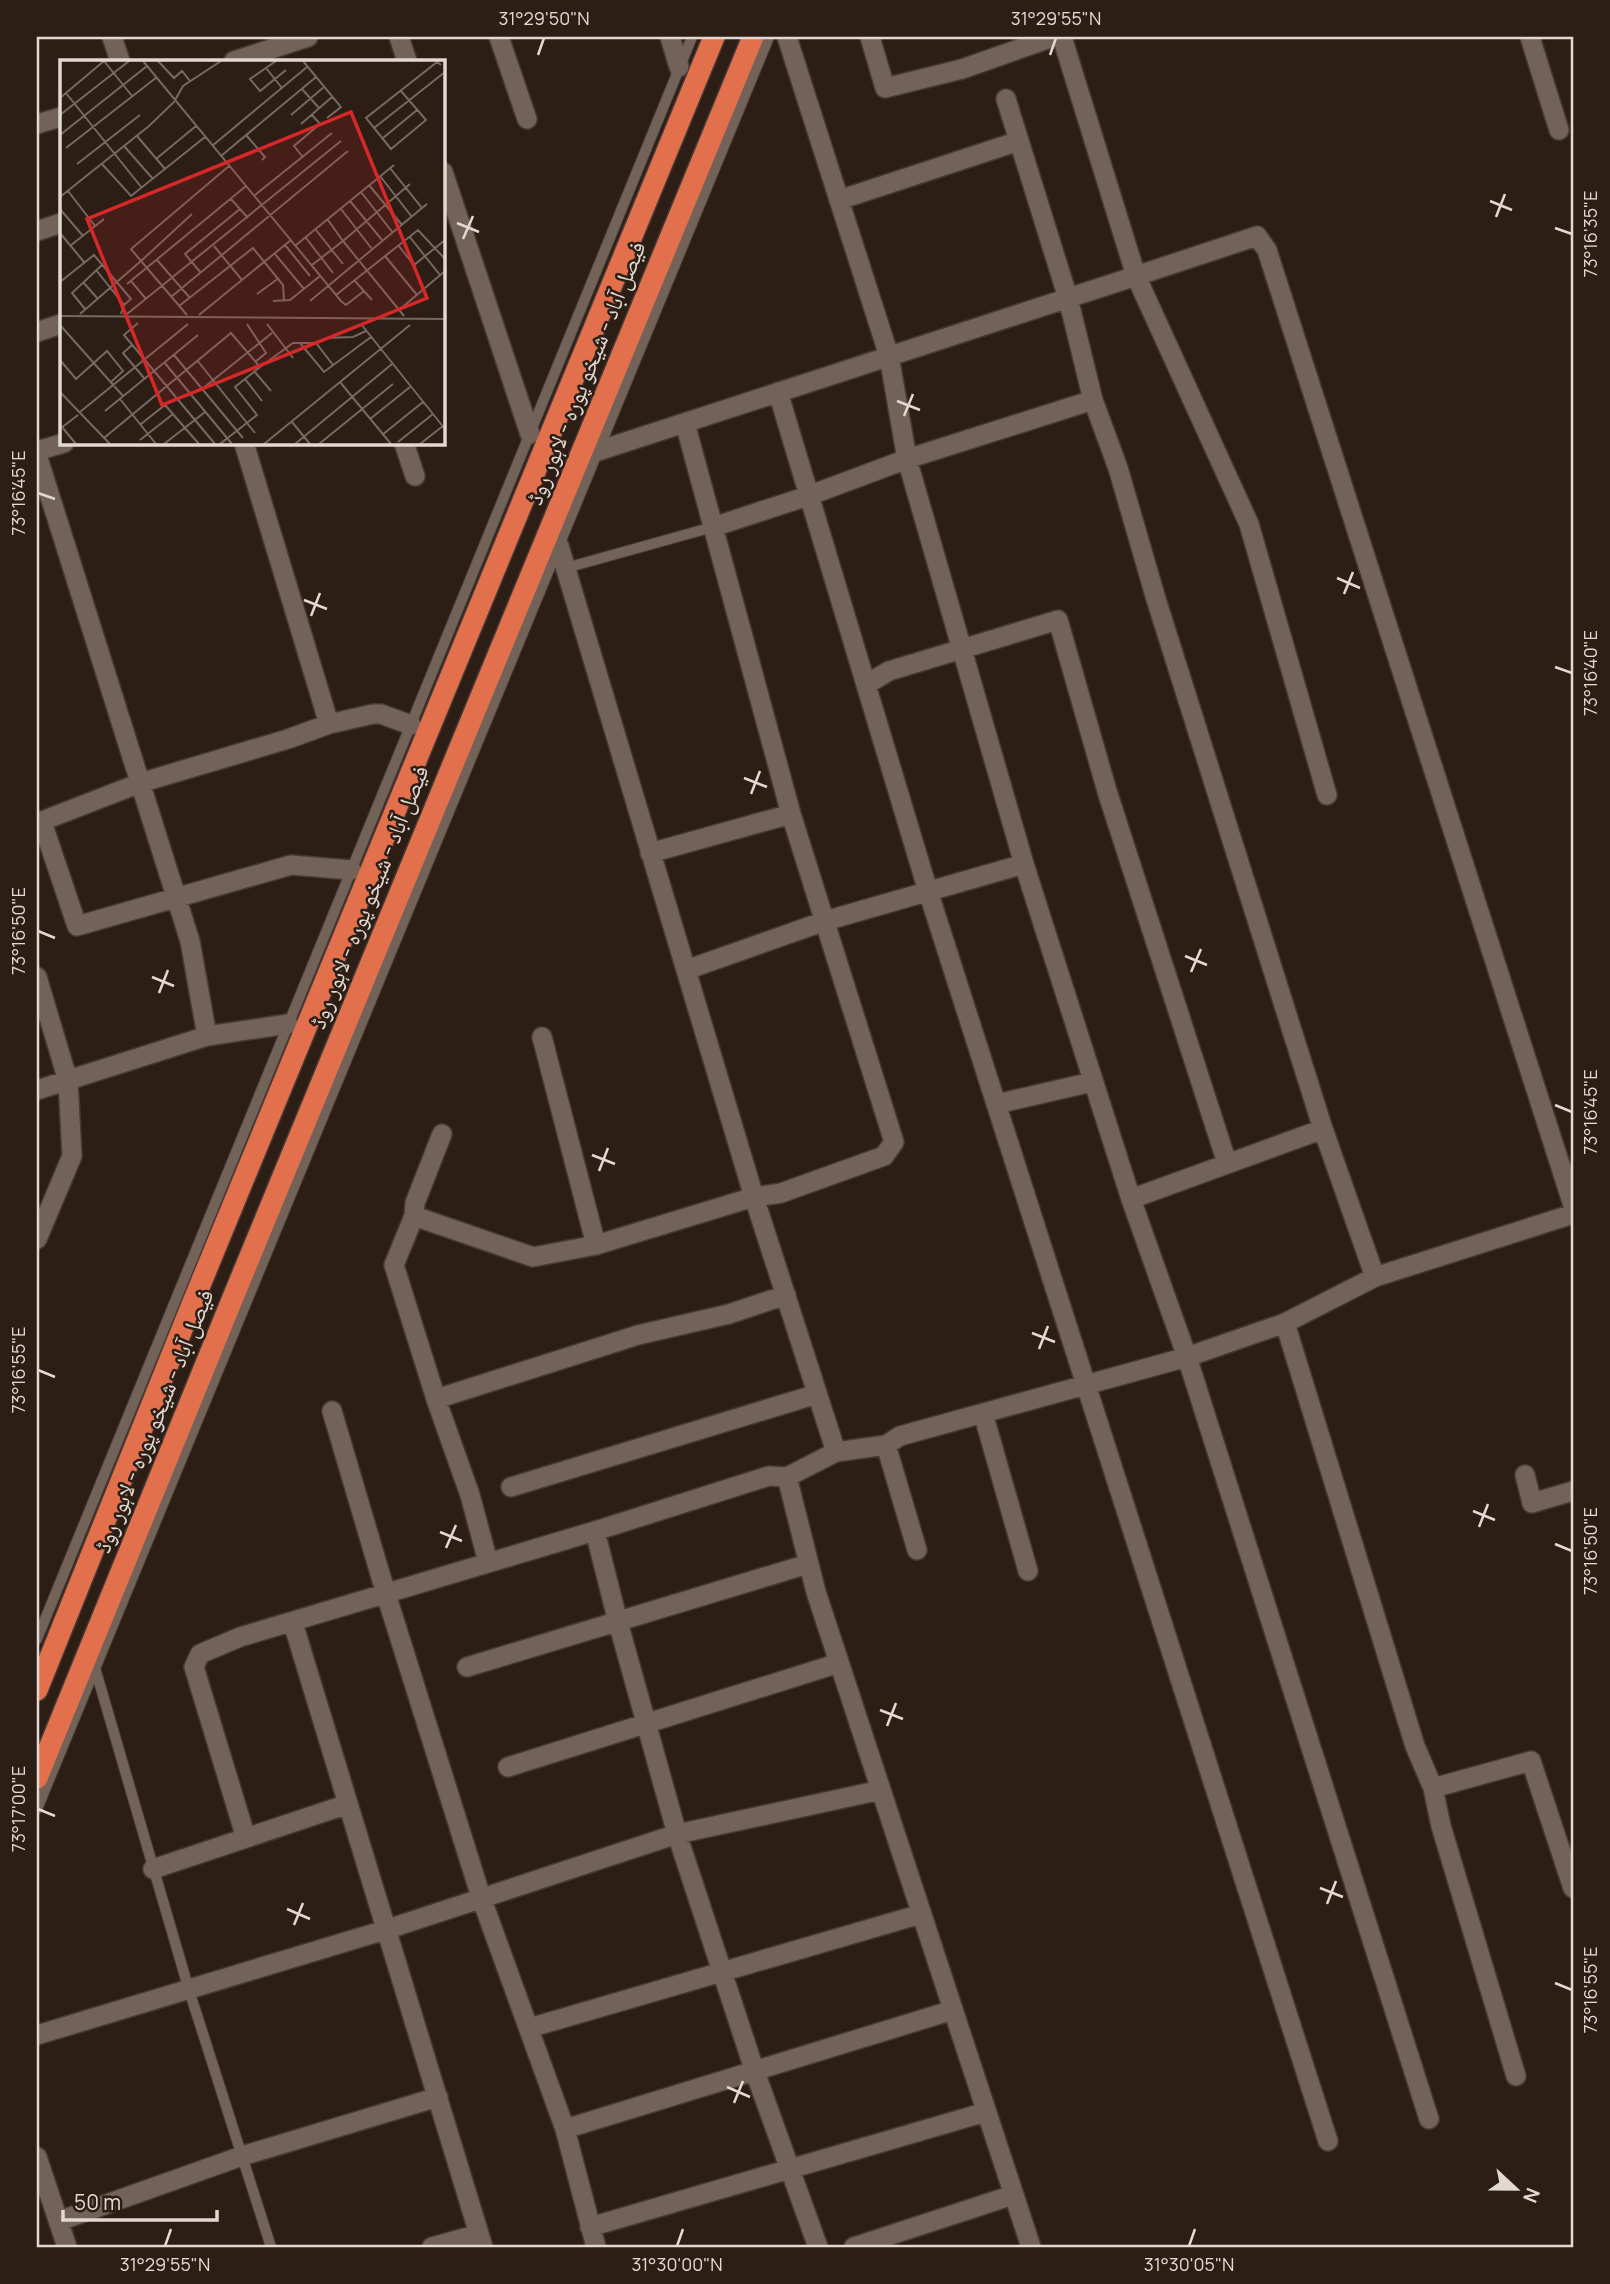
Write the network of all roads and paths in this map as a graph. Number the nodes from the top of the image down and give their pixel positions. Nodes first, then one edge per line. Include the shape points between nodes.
1 (113, 37) edge
2 (309, 37) edge
3 (399, 37) edge
4 (499, 37) edge
5 (670, 37) edge
6 (692, 37) edge
7 (714, 37) edge
8 (753, 37) edge
9 (769, 37) edge
10 (787, 37) edge
11 (870, 37) edge
12 (1053, 37) edge
13 (1062, 37) edge
14 (1536, 38) edge
15 (287, 47) edge
16 (120, 60) edge
17 (238, 60) edge
18 (407, 60) edge
19 (679, 67) junction
20 (1006, 99) dead end
21 (60, 117) edge
22 (527, 119) dead end
23 (37, 124) edge
24 (1559, 130) dead end
25 (1019, 141) junction
26 (444, 175) edge
27 (839, 200) junction
28 (60, 223) edge
29 (37, 230) edge
30 (1136, 276) junction
31 (1068, 298) junction
32 (60, 324) edge
33 (37, 332) edge
34 (889, 356) junction
35 (778, 392) junction
36 (1093, 400) junction
37 (685, 423) junction
38 (530, 434) junction
39 (61, 444) edge
40 (244, 444) edge
41 (404, 444) edge
42 (598, 451) junction
43 (37, 453) edge
44 (907, 459) junction
45 (415, 476) dead end
46 (808, 496) junction
47 (713, 527) junction
48 (559, 546) joint
49 (557, 570) junction
50 (964, 650) junction
51 (867, 684) junction
52 (329, 724) junction
53 (411, 725) junction
54 (140, 783) junction
55 (1327, 795) dead end
56 (791, 814) junction
57 (39, 822) edge
58 (650, 853) junction
59 (1024, 864) junction
60 (351, 870) junction
61 (928, 891) junction
62 (176, 898) junction
63 (825, 921) junction
64 (686, 970) junction
65 (37, 977) edge
66 (288, 1024) junction
67 (207, 1036) junction
68 (542, 1037) dead end
69 (68, 1081) junction
70 (1093, 1082) junction
71 (37, 1090) edge
72 (996, 1104) junction
73 (1323, 1129) junction
74 (442, 1134) dead end
75 (1227, 1163) junction
76 (754, 1197) junction
77 (1131, 1199) junction
78 (1573, 1205) edge
79 (43, 1211) edge
80 (1573, 1214) edge
81 (414, 1216) junction
82 (37, 1239) edge
83 (596, 1245) junction
84 (1375, 1277) junction
85 (786, 1295) junction
86 (1284, 1323) junction
87 (1187, 1357) junction
88 (1084, 1385) junction
89 (817, 1394) junction
90 (436, 1399) junction
91 (332, 1412) dead end
92 (983, 1413) junction
93 (886, 1446) junction
94 (836, 1452) junction
95 (1525, 1475) dead end
96 (787, 1477) junction
97 (512, 1487) dead end
98 (1573, 1491) edge
99 (595, 1531) junction
100 (917, 1550) dead end
101 (488, 1562) junction
102 (808, 1564) junction
103 (1028, 1571) dead end
104 (386, 1594) junction
105 (618, 1622) junction
106 (293, 1623) junction
107 (37, 1639) edge
108 (839, 1663) junction
109 (467, 1667) dead end
110 (95, 1668) junction
111 (37, 1690) edge
112 (648, 1724) junction
113 (508, 1767) dead end
114 (37, 1778) edge
115 (1433, 1788) junction
116 (881, 1790) junction
117 (348, 1804) junction
118 (37, 1809) edge
119 (677, 1834) junction
120 (246, 1838) junction
121 (153, 1869) junction
122 (1573, 1888) edge
123 (481, 1897) junction
124 (921, 1914) junction
125 (386, 1930) junction
126 (722, 1972) junction
127 (190, 1990) junction
128 (953, 2010) junction
129 (528, 2028) junction
130 (37, 2035) edge
131 (755, 2072) junction
132 (1516, 2076) dead end
133 (438, 2097) junction
134 (986, 2112) junction
135 (1429, 2119) dead end
136 (565, 2129) junction
137 (1328, 2141) dead end
138 (242, 2156) junction
139 (37, 2157) edge
140 (792, 2169) junction
141 (1013, 2194) junction
142 (59, 2221) junction
143 (590, 2227) junction
144 (481, 2240) edge
145 (67, 2247) edge
146 (271, 2247) edge
147 (432, 2247) edge
148 (596, 2247) edge
149 (818, 2247) edge
150 (854, 2247) edge
151 (1031, 2247) edge

1 - 16 street
2 - 15 street
3 - 18 street
4 - 22 street
5 - 19 street
6 - 19 lane
7 - 111 highway, فیصل آباد - شیخو پورہ - لاہور روڈ
8 - 114 highway, فیصل آباد - شیخو پورہ - لاہور روڈ
9 - 42 lane
10 - 27 street
11 - 12 street via 885,88 962,69
13 - 30 street
14 - 24 street
15 - 17 street
19 - 38 lane
20 - 25 street
21 - 23 street
25 - 27 street
25 - 31 street
26 - 38 street
27 - 34 street
28 - 29 street
30 - 31 street
30 - 55 street via 1249,524
30 - 78 street via 1257,236 1266,250
31 - 34 street
31 - 36 street
32 - 33 street
34 - 35 street
34 - 44 street
35 - 37 street
35 - 46 street
36 - 44 street
36 - 73 street
37 - 42 street
37 - 47 street
38 - 53 lane
39 - 43 street
40 - 52 street
41 - 45 street
42 - 48 lane
43 - 54 street
44 - 46 street
44 - 50 street
46 - 47 street
46 - 51 street
47 - 49 lane
47 - 56 street
48 - 49 street
49 - 58 street
49 - 110 lane
50 - 51 street via 889,671
50 - 59 street
50 - 75 street via 1058,620 1107,791
51 - 61 street
52 - 53 street via 373,713
52 - 54 street
53 - 60 lane
54 - 57 street
54 - 62 street
56 - 58 street
56 - 63 street
57 - 62 street via 77,926
58 - 64 street
59 - 61 street
59 - 70 street
60 - 62 street via 291,864
60 - 66 lane
61 - 63 street
61 - 72 street
62 - 67 street via 190,941
63 - 64 street
63 - 76 street via 894,1142 884,1156 781,1193
64 - 76 street
65 - 69 street
66 - 67 street
66 - 107 lane
67 - 69 street
68 - 83 street
69 - 71 street
69 - 79 street via 72,1156
70 - 72 street
70 - 77 street
72 - 88 street
73 - 75 street
73 - 84 street
74 - 81 street
75 - 77 street
76 - 83 street
76 - 85 street
77 - 87 street
79 - 82 street
80 - 84 street
81 - 83 street via 533,1257
81 - 90 street via 394,1265
84 - 86 street
85 - 89 street
85 - 90 street via 638,1335
86 - 87 street
86 - 115 street via 1415,1746
87 - 88 street
87 - 135 street
88 - 92 street
88 - 137 street
89 - 94 street
89 - 97 street
90 - 101 street via 470,1494
91 - 104 street
92 - 93 street via 900,1436
92 - 103 street
93 - 94 street
93 - 100 street
94 - 96 street
95 - 98 street via 1532,1503
96 - 99 street via 769,1476
96 - 102 street
99 - 101 street
99 - 105 street
101 - 104 street
102 - 105 street
102 - 108 street
104 - 106 street
104 - 123 street
105 - 109 street
105 - 112 street
106 - 117 street
106 - 120 street via 200,1654 194,1667
108 - 112 street
108 - 116 street
110 - 118 lane
110 - 121 lane
112 - 113 street
112 - 119 street
115 - 122 street via 1531,1760
115 - 132 street
116 - 119 street
116 - 124 street
117 - 120 street
117 - 125 street
119 - 123 street
119 - 126 street
120 - 121 street
121 - 127 lane
123 - 125 street
123 - 129 street
124 - 126 street
124 - 128 street
125 - 127 street
125 - 133 street
126 - 129 street
126 - 131 street
127 - 130 street
127 - 138 lane
128 - 131 street
128 - 134 street
129 - 136 street
131 - 136 street
131 - 140 street
133 - 138 street
133 - 144 street
134 - 140 street
134 - 141 street
136 - 143 street
138 - 142 street
138 - 146 lane
139 - 142 street
140 - 143 street
140 - 149 street
141 - 150 street
141 - 151 street
142 - 145 street
143 - 148 street
144 - 147 street

